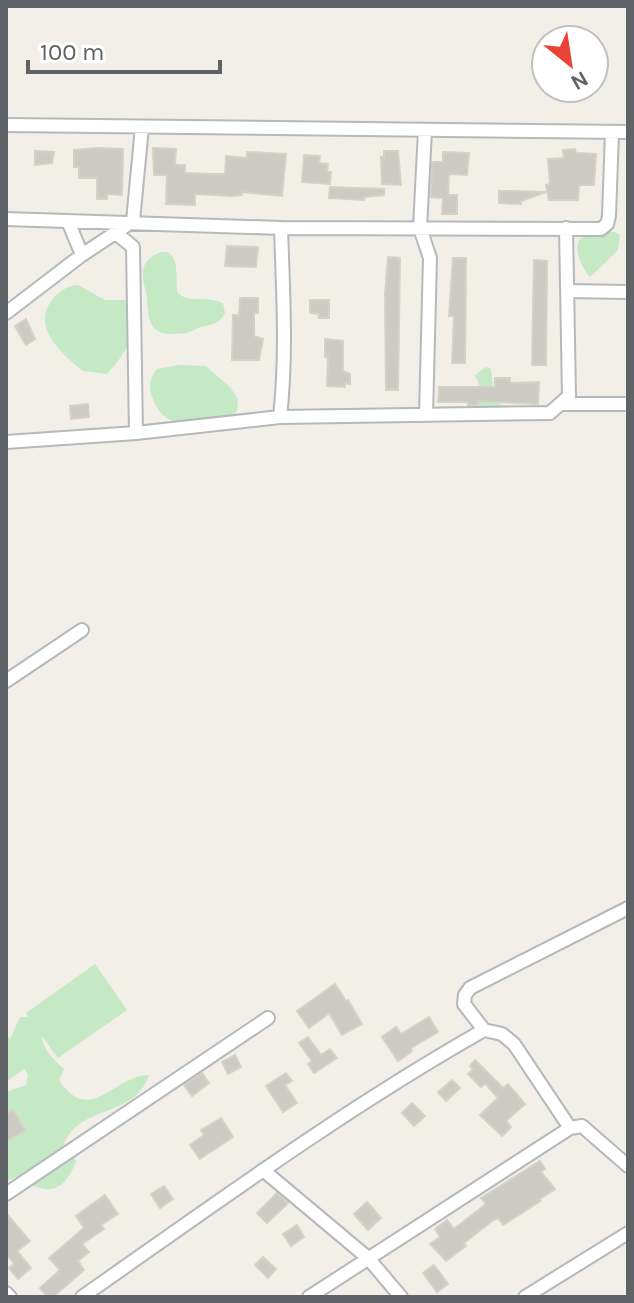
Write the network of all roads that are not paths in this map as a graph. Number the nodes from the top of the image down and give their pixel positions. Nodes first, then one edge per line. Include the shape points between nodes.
1 (6, 125) edge
2 (142, 127) junction
3 (425, 130) junction
4 (612, 132) junction
5 (628, 132) edge
6 (6, 219) edge
7 (68, 221) junction
8 (133, 221) junction
9 (281, 228) junction
10 (420, 228) junction
11 (566, 228) junction
12 (444, 229) junction
13 (117, 234) junction
14 (82, 255) junction
15 (430, 258) junction
16 (568, 291) junction
17 (628, 292) edge
18 (6, 313) edge
19 (562, 404) junction
20 (628, 404) edge
21 (426, 415) junction
22 (280, 417) junction
23 (136, 433) junction
24 (6, 442) edge
25 (82, 630) dead end
26 (6, 681) edge
27 (628, 908) edge
28 (268, 1018) dead end
29 (484, 1030) junction
30 (570, 1128) junction
31 (628, 1166) edge
32 (263, 1170) junction
33 (6, 1194) edge
34 (628, 1233) edge
35 (368, 1258) junction
36 (82, 1297) edge
37 (309, 1297) edge
38 (401, 1297) edge
39 (525, 1297) edge

1 - 2 street
2 - 3 street
2 - 8 street
3 - 4 street
3 - 10 street
4 - 5 street
4 - 11 street via 607,224 601,229
6 - 7 street
7 - 8 street
7 - 14 street
8 - 9 street
8 - 13 street
9 - 10 street
9 - 22 street via 286,339
10 - 12 street
10 - 15 street
11 - 12 street
11 - 16 street
12 - 15 street
13 - 14 street
13 - 23 street via 133,247
14 - 18 street
15 - 21 street
16 - 17 street
16 - 19 street via 569,396
19 - 20 street
19 - 21 street via 550,413
21 - 22 street
22 - 23 street
23 - 24 street
25 - 26 street
27 - 29 street via 470,988 464,1004
28 - 33 street
29 - 30 street via 514,1044
29 - 32 street via 400,1077
30 - 31 street via 582,1126
30 - 35 street
32 - 35 street
32 - 36 street
34 - 39 street
35 - 37 street
35 - 38 street

